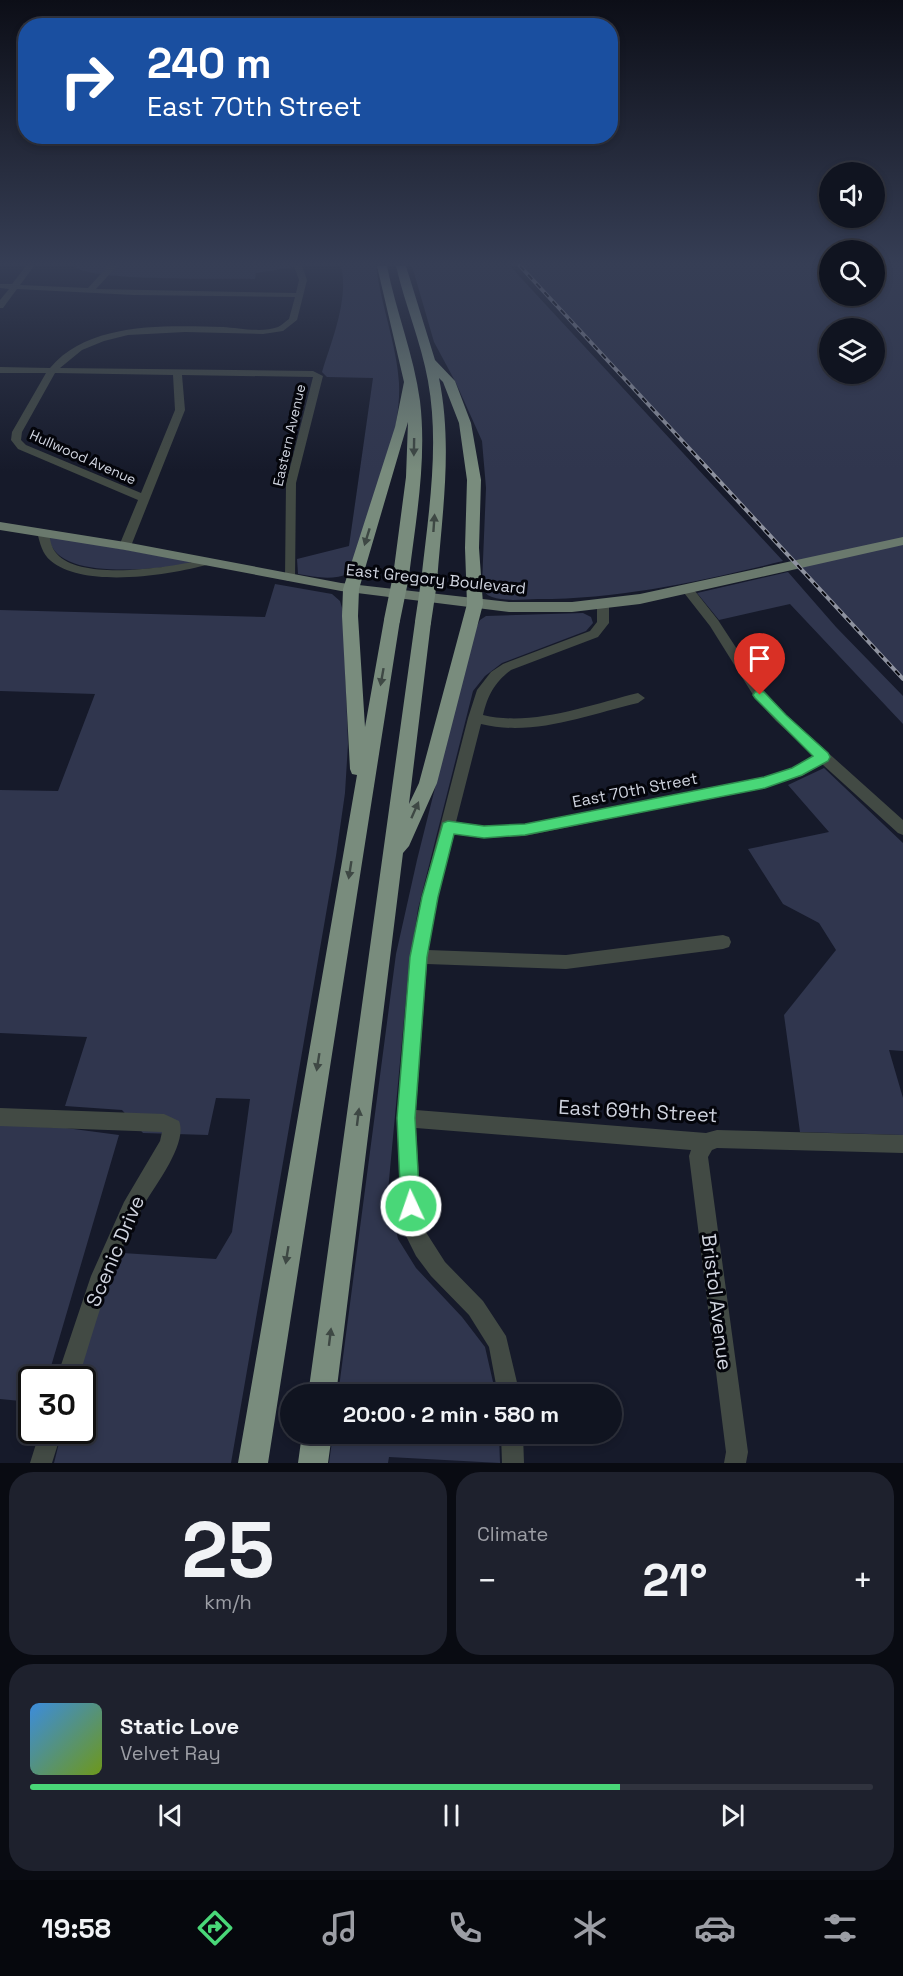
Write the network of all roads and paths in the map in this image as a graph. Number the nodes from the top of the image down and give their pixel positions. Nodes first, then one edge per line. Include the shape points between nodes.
1 (125, 334) edge
2 (399, 334) edge
3 (421, 334) edge
4 (428, 360) junction
5 (0, 370) edge
6 (53, 371) junction
7 (177, 373) junction
8 (411, 380) junction
9 (144, 498) junction
10 (0, 526) edge
11 (43, 532) junction
12 (903, 541) edge
13 (125, 546) junction
14 (206, 562) junction
15 (291, 578) junction
16 (351, 589) junction
17 (687, 589) junction
18 (475, 604) junction
19 (603, 604) junction
20 (638, 698) dead end
21 (475, 718) junction
22 (823, 757) junction
23 (361, 800) junction
24 (448, 827) junction
25 (903, 829) edge
26 (391, 864) junction
27 (723, 942) dead end
28 (418, 957) junction
29 (0, 1117) edge
30 (406, 1118) junction
31 (705, 1142) junction
32 (903, 1144) edge
33 (71, 1366) edge
34 (323, 1384) edge
35 (506, 1384) edge
36 (47, 1444) edge
37 (316, 1444) edge
38 (512, 1444) edge
39 (41, 1463) edge
40 (253, 1463) edge
41 (313, 1463) edge
42 (513, 1463) edge
43 (735, 1463) edge

1 - 6 street, Hullwood Avenue via 71,352
2 - 8 highway
3 - 4 highway
4 - 18 highway via 449,381 467,433 474,480
26 -> 4 highway, bridge via 429,582 440,440
5 - 6 street
6 - 7 street
6 - 9 street, Hullwood Avenue via 16,440 22,447
7 - 9 street via 180,410
7 - 15 street, Eastern Avenue via 318,376 291,483
8 -> 16 highway via 401,427
8 -> 23 highway, bridge via 414,469 401,576
9 - 13 street
10 - 11 main road, East Gregory Boulevard
11 - 13 main road, East Gregory Boulevard
11 - 14 street via 47,549 57,560 85,570 148,574
12 - 17 main road, East Gregory Boulevard
13 - 14 main road, East Gregory Boulevard
14 - 15 main road, East Gregory Boulevard
15 - 16 main road, East Gregory Boulevard
16 - 18 main road, East Gregory Boulevard
16 - 23 highway
17 - 19 main road, East Gregory Boulevard
17 - 22 street via 760,695
18 - 19 main road, East Gregory Boulevard
26 -> 18 highway via 428,783
19 - 21 street via 603,623 594,634 520,661 496,675 482,693
20 - 21 street via 527,723 500,724
21 - 24 street
22 - 24 street, East 70th Street via 797,772 765,782 525,830 484,832
22 - 25 street
23 -> 40 highway
24 - 28 street
34 -> 26 highway
27 - 28 street via 566,962
28 - 30 street
29 - 33 street, Scenic Drive via 164,1123 171,1127 170,1144 131,1209 98,1283
30 - 31 street, East 69th Street
30 - 35 street via 412,1228 438,1269 476,1308 499,1343
31 - 32 street, East 69th Street via 717,1138
31 - 43 street, Bristol Avenue via 698,1156
36 - 39 street
37 - 41 highway
38 - 42 street

